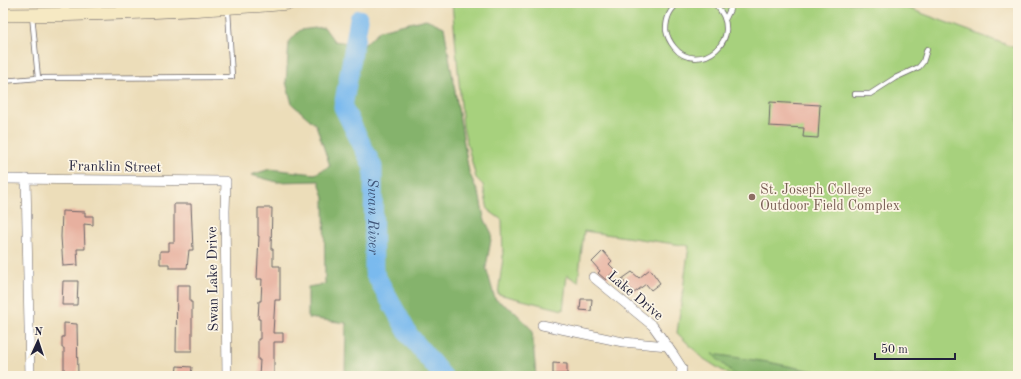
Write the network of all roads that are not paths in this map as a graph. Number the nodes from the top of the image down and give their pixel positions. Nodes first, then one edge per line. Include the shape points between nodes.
1 (289, 3) edge
2 (679, 3) edge
3 (714, 3) edge
4 (733, 3) edge
5 (228, 8) junction
6 (3, 15) edge
7 (32, 15) junction
8 (726, 18) junction
9 (927, 50) dead end
10 (38, 78) junction
11 (3, 81) edge
12 (855, 94) dead end
13 (3, 179) edge
14 (26, 179) junction
15 (226, 182) joint
16 (593, 277) dead end
17 (542, 325) dead end
18 (668, 346) junction
19 (30, 376) edge
20 (227, 376) edge
21 (681, 376) edge

1 - 5 main road
2 - 8 lane via 670,12 666,32 676,50 684,55 695,58 713,53 725,38
3 - 8 lane
4 - 8 lane
5 - 7 main road
5 - 10 lane via 232,77
6 - 7 main road
7 - 10 lane
9 - 12 lane via 919,67 870,94
10 - 11 lane
13 - 14 street, Franklin Street
14 - 15 street, Franklin Street
14 - 19 street
15 - 20 street, Swan Lake Drive
16 - 18 street, Lake Drive via 653,326
17 - 18 street via 624,342
18 - 21 street, Lake Drive via 682,368

